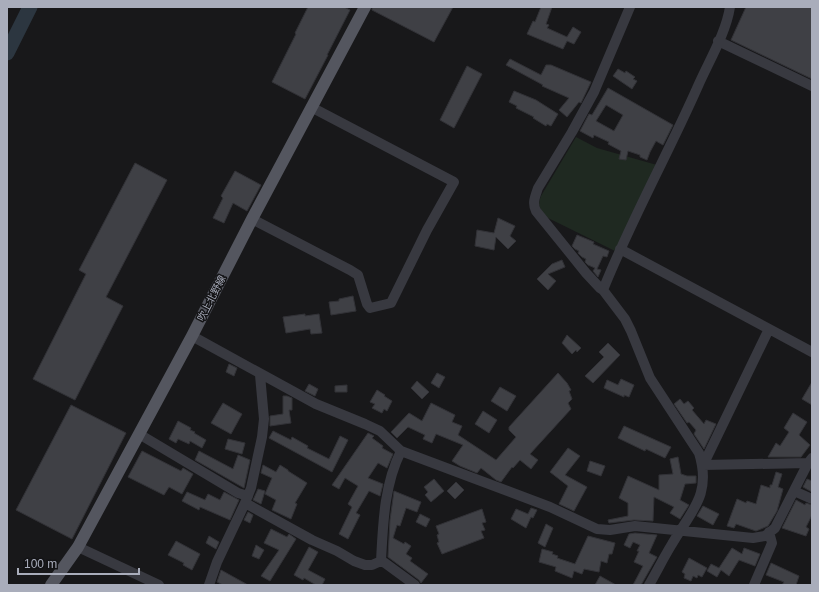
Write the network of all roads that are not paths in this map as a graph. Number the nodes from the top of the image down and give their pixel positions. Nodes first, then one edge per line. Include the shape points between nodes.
1 (365, 7) edge
2 (630, 7) edge
3 (730, 7) edge
4 (718, 41) junction
5 (812, 86) edge
6 (311, 107) junction
7 (252, 219) junction
8 (620, 249) junction
9 (603, 290) junction
10 (769, 329) junction
11 (192, 336) junction
12 (812, 352) edge
13 (260, 374) junction
14 (139, 434) junction
15 (401, 451) junction
16 (810, 460) edge
17 (703, 463) junction
18 (794, 491) junction
19 (812, 499) edge
20 (246, 500) junction
21 (680, 531) junction
22 (770, 532) junction
23 (78, 546) junction
24 (381, 561) junction
25 (51, 585) edge
26 (160, 585) edge
27 (209, 585) edge
28 (415, 585) edge
29 (650, 585) edge
30 (754, 585) edge

1 - 6 main road, 吹上北野線
2 - 9 street via 601,77 534,198 536,211
3 - 4 street
4 - 5 street
4 - 8 street via 680,127
6 - 7 main road, 吹上北野線
6 - 7 street via 454,182 391,303 370,308 358,275
7 - 11 main road, 吹上北野線
8 - 9 street
8 - 10 street
9 - 17 street via 625,319 650,378
10 - 12 street
10 - 17 street
11 - 13 street
11 - 14 main road, 吹上北野線
13 - 15 street via 316,404 366,424 380,432
13 - 20 street via 264,419 262,437
14 - 20 street
14 - 23 main road, 吹上北野線
15 - 21 street via 550,508 597,529 610,530 635,526
15 - 24 street via 393,469 385,505
16 - 17 street
16 - 18 street
17 - 21 street via 701,495
18 - 19 street
18 - 22 street via 775,528
20 - 24 street via 354,562 372,565
20 - 27 street
21 - 22 street via 753,538
21 - 29 street
22 - 30 street via 772,543
23 - 25 main road, 吹上北野線
23 - 26 street
24 - 28 street

